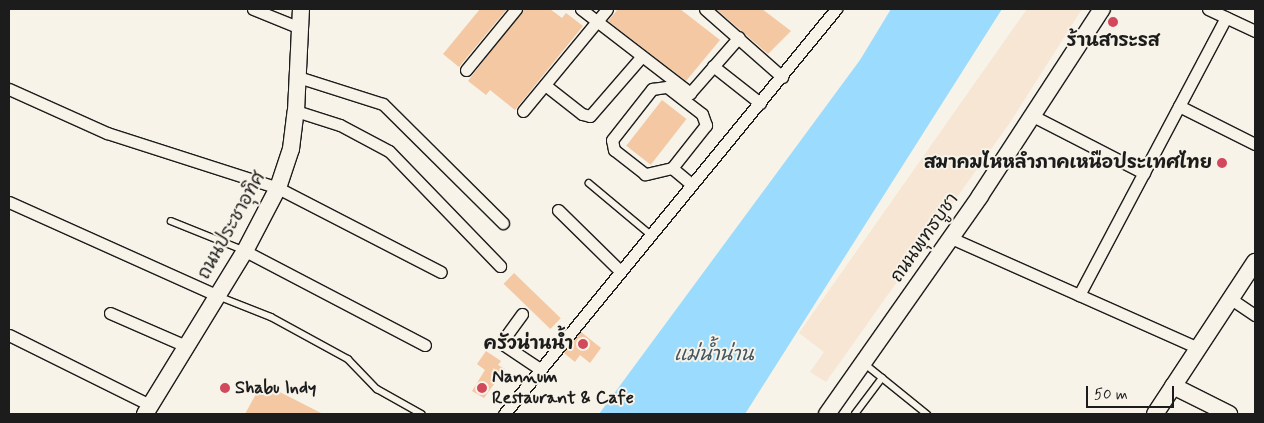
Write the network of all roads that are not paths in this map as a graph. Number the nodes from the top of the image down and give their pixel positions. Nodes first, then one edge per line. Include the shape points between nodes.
1 (253, 9) edge
2 (300, 9) edge
3 (516, 9) edge
4 (581, 9) edge
5 (607, 9) edge
6 (705, 9) edge
7 (836, 9) edge
8 (1102, 9) edge
9 (1208, 9) edge
10 (1226, 17) junction
11 (597, 21) junction
12 (300, 28) junction
13 (1255, 31) edge
14 (739, 38) junction
15 (642, 56) junction
16 (714, 66) junction
17 (466, 70) dead end
18 (298, 77) junction
19 (782, 77) junction
20 (545, 85) junction
21 (9, 89) edge
22 (760, 103) junction
23 (1179, 106) junction
24 (296, 111) junction
25 (523, 111) dead end
26 (1031, 115) junction
27 (1255, 144) edge
28 (672, 168) junction
29 (1144, 173) junction
30 (589, 183) dead end
31 (691, 184) junction
32 (278, 188) junction
33 (9, 202) edge
34 (558, 210) dead end
35 (170, 221) dead end
36 (503, 222) dead end
37 (650, 234) junction
38 (951, 238) junction
39 (245, 251) junction
40 (1255, 262) edge
41 (500, 266) dead end
42 (620, 270) junction
43 (441, 272) dead end
44 (216, 295) junction
45 (1079, 295) junction
46 (1231, 298) junction
47 (110, 313) dead end
48 (522, 314) dead end
49 (1255, 315) edge
50 (9, 335) edge
51 (425, 345) dead end
52 (186, 346) junction
53 (1198, 348) junction
54 (863, 362) junction
55 (540, 369) junction
56 (882, 378) junction
57 (1173, 386) junction
58 (147, 410) edge
59 (1158, 412) edge
60 (422, 414) edge
61 (504, 414) edge
62 (827, 414) edge
63 (855, 414) edge
64 (926, 414) edge
65 (1229, 414) edge

1 - 12 street
2 - 12 street, ถนนประชาอุทิศ
3 - 17 street
4 - 11 street
5 - 11 street
6 - 14 street
7 - 19 street
8 - 26 street, ถนนพุทธบูชา
9 - 10 street
10 - 13 street
10 - 23 street
11 - 15 street
11 - 20 street
12 - 18 street, ถนนประชาอุทิศ
14 - 16 street
14 - 19 street
15 - 16 street via 690,93
15 - 20 street via 590,116 582,114
16 - 22 street
18 - 24 street, ถนนประชาอุทิศ
18 - 36 street via 384,104
19 - 22 street
20 - 25 street
21 - 32 street via 107,133
22 - 31 street
23 - 27 street
23 - 29 street
24 - 32 street, ถนนประชาอุทิศ via 291,149
24 - 41 street via 340,125 389,151
26 - 29 street
26 - 38 street, ถนนพุทธบูชา
28 - 28 street via 645,174 614,150 612,140 652,89 666,87 702,114 706,125
28 - 31 street
29 - 45 street
30 - 37 lane
31 - 37 street
32 - 39 street, ถนนประชาอุทิศ
32 - 43 street
33 - 44 street
34 - 42 street
35 - 39 lane
37 - 42 street
38 - 45 street
38 - 54 street, ถนนพุทธบูชา
39 - 44 street, ถนนประชาอุทิศ
39 - 51 street
40 - 46 street
42 - 55 street
44 - 52 street, ถนนประชาอุทิศ
44 - 60 lane via 271,317 348,359 377,389
45 - 53 street
46 - 49 street
46 - 53 street
47 - 52 street
48 - 55 street via 501,343
50 - 58 street
52 - 58 street, ถนนประชาอุทิศ
53 - 57 street
54 - 56 lane
54 - 62 street, ถนนพุทธบูชา
55 - 61 street
56 - 63 lane
56 - 64 lane
57 - 59 street
57 - 65 street

